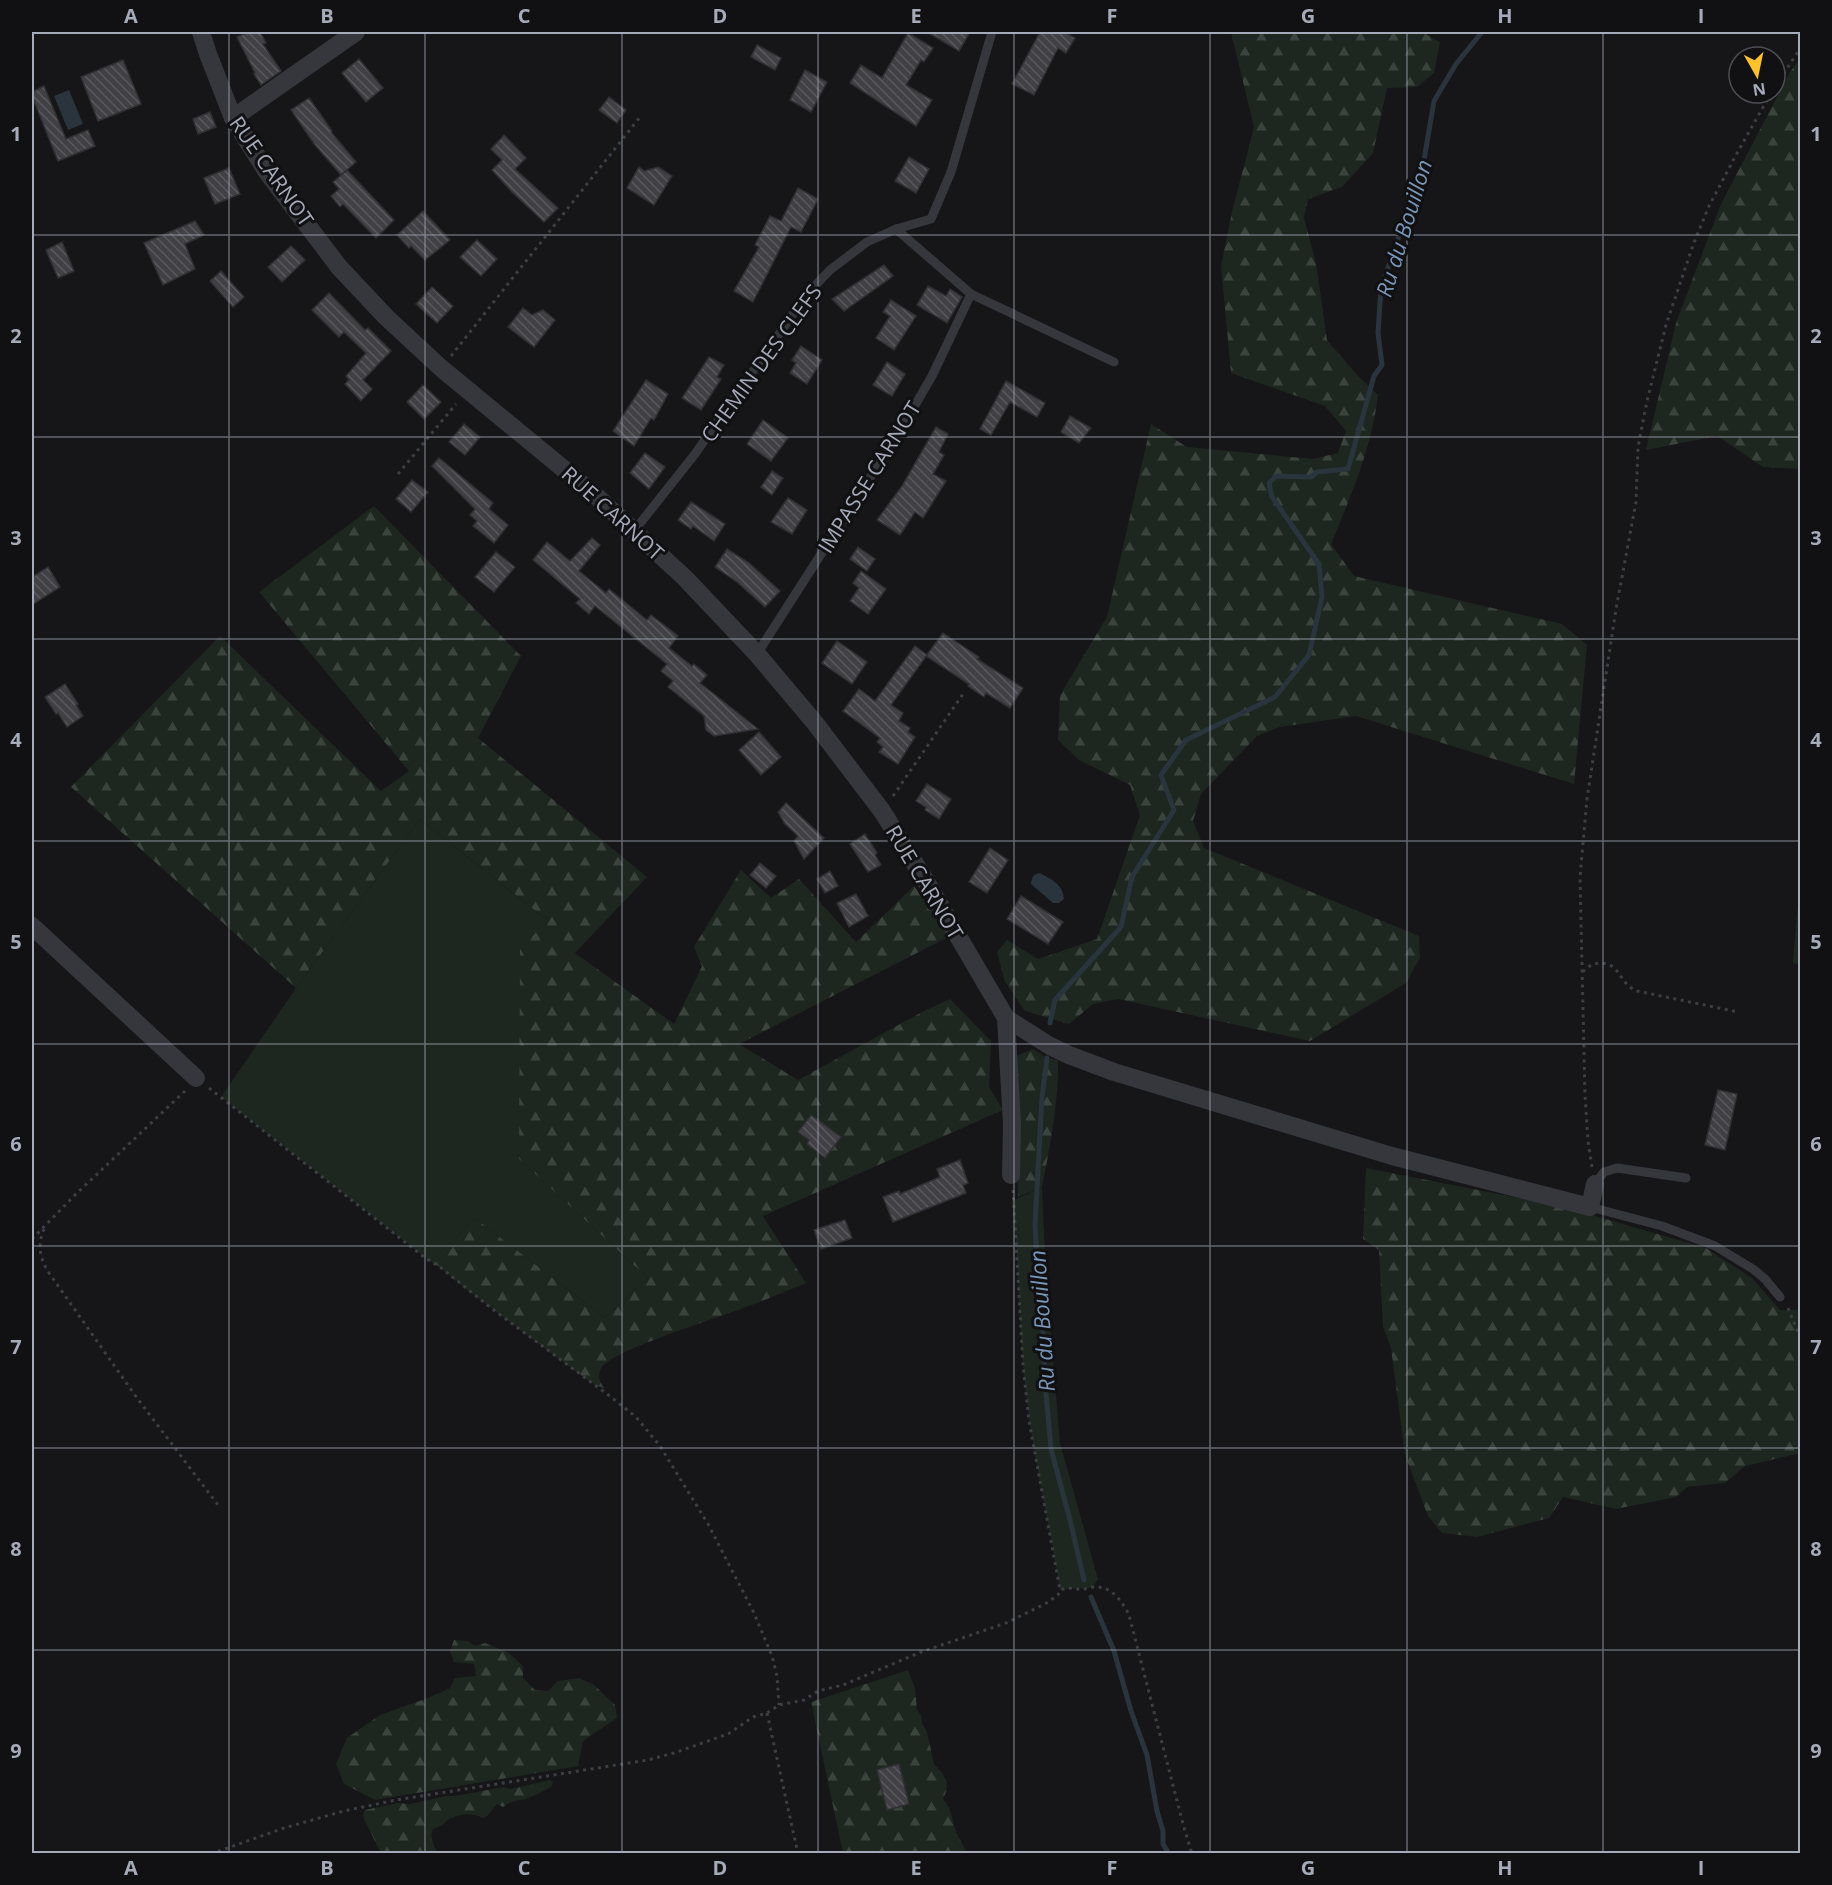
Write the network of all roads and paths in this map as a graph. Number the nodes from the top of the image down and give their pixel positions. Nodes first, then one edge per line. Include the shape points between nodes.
1 (201, 32) edge
2 (356, 32) edge
3 (992, 32) edge
4 (1800, 49) edge
5 (1787, 68) edge
6 (1764, 105) edge
7 (640, 117) dead end
8 (233, 118) junction
9 (896, 229) junction
10 (971, 294) junction
11 (1114, 362) dead end
12 (441, 369) junction
13 (468, 390) junction
14 (398, 474) dead end
15 (634, 531) junction
16 (757, 654) junction
17 (963, 694) dead end
18 (882, 811) junction
19 (32, 926) edge
20 (1582, 974) junction
21 (1738, 1012) dead end
22 (1006, 1018) junction
23 (196, 1078) joint
24 (220, 1097) dead end
25 (1011, 1175) joint
26 (1686, 1178) dead end
27 (1595, 1184) junction
28 (1590, 1207) junction
29 (46, 1225) junction
30 (32, 1239) edge
31 (1780, 1297) joint
32 (1800, 1337) edge
33 (218, 1505) dead end
34 (1060, 1590) junction
35 (779, 1706) junction
36 (767, 1713) junction
37 (211, 1854) edge
38 (798, 1854) edge
39 (1192, 1854) edge

1 - 8 street, RUE CARNOT
2 - 8 street
3 - 9 lane, CHEMIN DES CLEFS via 951,172 931,219
4 - 5 path
6 - 20 path via 1693,244 1666,325 1647,401 1638,447 1636,502 1587,799 1580,877
7 - 12 path
8 - 12 street, RUE CARNOT via 267,172 339,267
9 - 10 lane
9 - 15 lane, CHEMIN DES CLEFS via 867,242 830,270 807,294 695,454
10 - 11 lane
10 - 16 lane, IMPASSE CARNOT via 932,376 900,431
12 - 13 street, RUE CARNOT
13 - 14 path
13 - 15 street, RUE CARNOT
15 - 16 street, RUE CARNOT
16 - 18 street, RUE CARNOT
17 - 18 path
18 - 22 street, RUE CARNOT
19 - 23 street
20 - 21 path via 1592,964 1608,964 1637,991
20 - 27 path via 1586,1119
22 - 25 street
22 - 28 street via 1050,1046 1114,1072 1392,1156
23 - 29 path
24 - 35 path via 636,1417 660,1446 708,1524 754,1613 772,1656
25 - 34 path via 1023,1365 1035,1460
26 - 27 lane via 1617,1168 1604,1172
27 - 28 street
28 - 31 lane via 1662,1226 1715,1246 1753,1269
29 - 30 path
29 - 33 path via 39,1246 43,1264 136,1398
31 - 32 path
34 - 35 path via 1045,1604 1006,1623
34 - 39 path via 1072,1586 1101,1587 1114,1593 1125,1606
35 - 36 path
36 - 37 path via 753,1717 728,1734 657,1758 364,1807 295,1824
36 - 38 path

